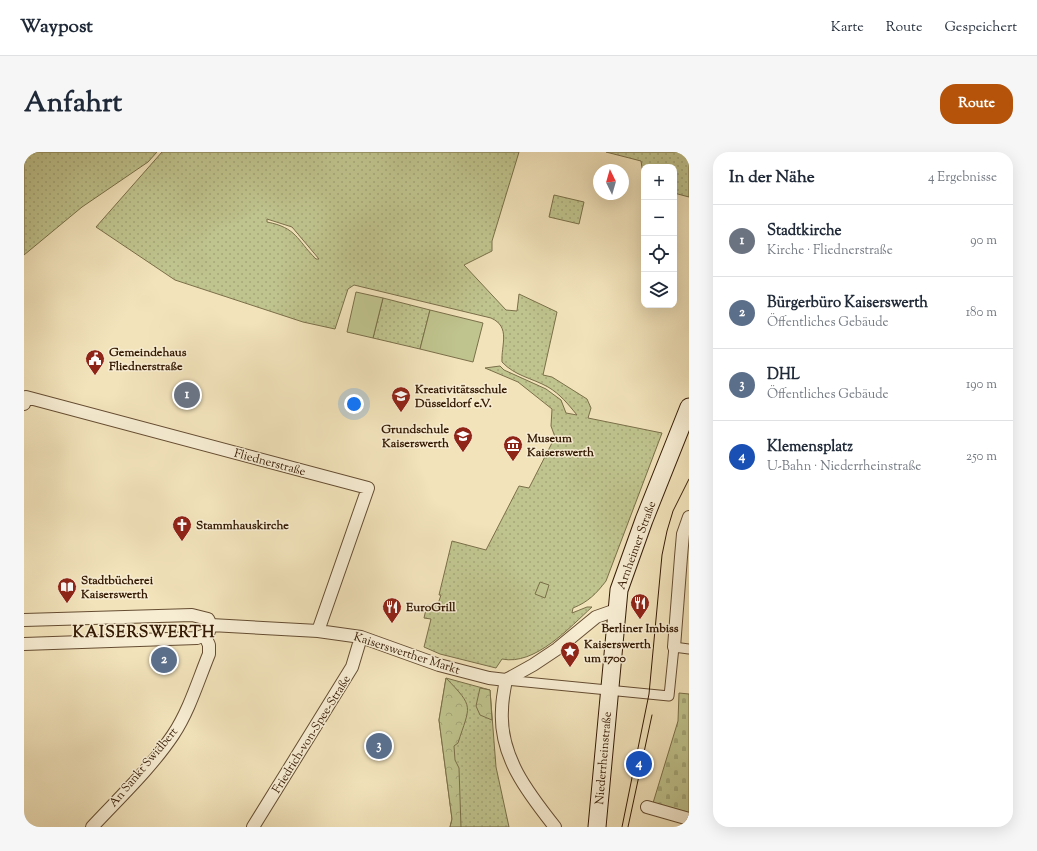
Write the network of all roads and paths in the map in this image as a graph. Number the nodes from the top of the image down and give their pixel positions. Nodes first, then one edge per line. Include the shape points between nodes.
1 (25, 400) edge
2 (689, 407) edge
3 (688, 519) edge
4 (616, 610) junction
5 (24, 620) edge
6 (211, 625) junction
7 (318, 631) junction
8 (205, 636) junction
9 (361, 637) junction
10 (24, 644) edge
11 (674, 647) junction
12 (689, 649) edge
13 (506, 680) junction
14 (610, 689) junction
15 (647, 807) dead end
16 (689, 819) edge
17 (92, 827) edge
18 (253, 827) edge
19 (555, 827) edge
20 (597, 827) edge

1 - 7 street, Fliednerstraße via 368,488
2 - 4 main road, Arnheimer Straße via 644,520 619,590
3 - 11 street via 680,557
4 - 13 street via 596,617 557,649
4 - 14 main road, Arnheimer Straße
5 - 6 street, Kaiserswerther Markt via 192,615 208,619
6 - 7 street, Kaiserswerther Markt
6 - 8 street
7 - 9 street, Kaiserswerther Markt
8 - 10 street
8 - 17 street, An Sankt Swidbert via 209,654 172,736 129,788
9 - 13 street, Kaiserswerther Markt via 420,659 489,678
9 - 18 street, Friedrich-von-Spee-Straße via 352,667
11 - 12 street
11 - 14 street via 669,696
13 - 14 street
13 - 19 street via 502,727 509,754 526,790
14 - 20 main road, Niederrheinstraße
15 - 16 street

